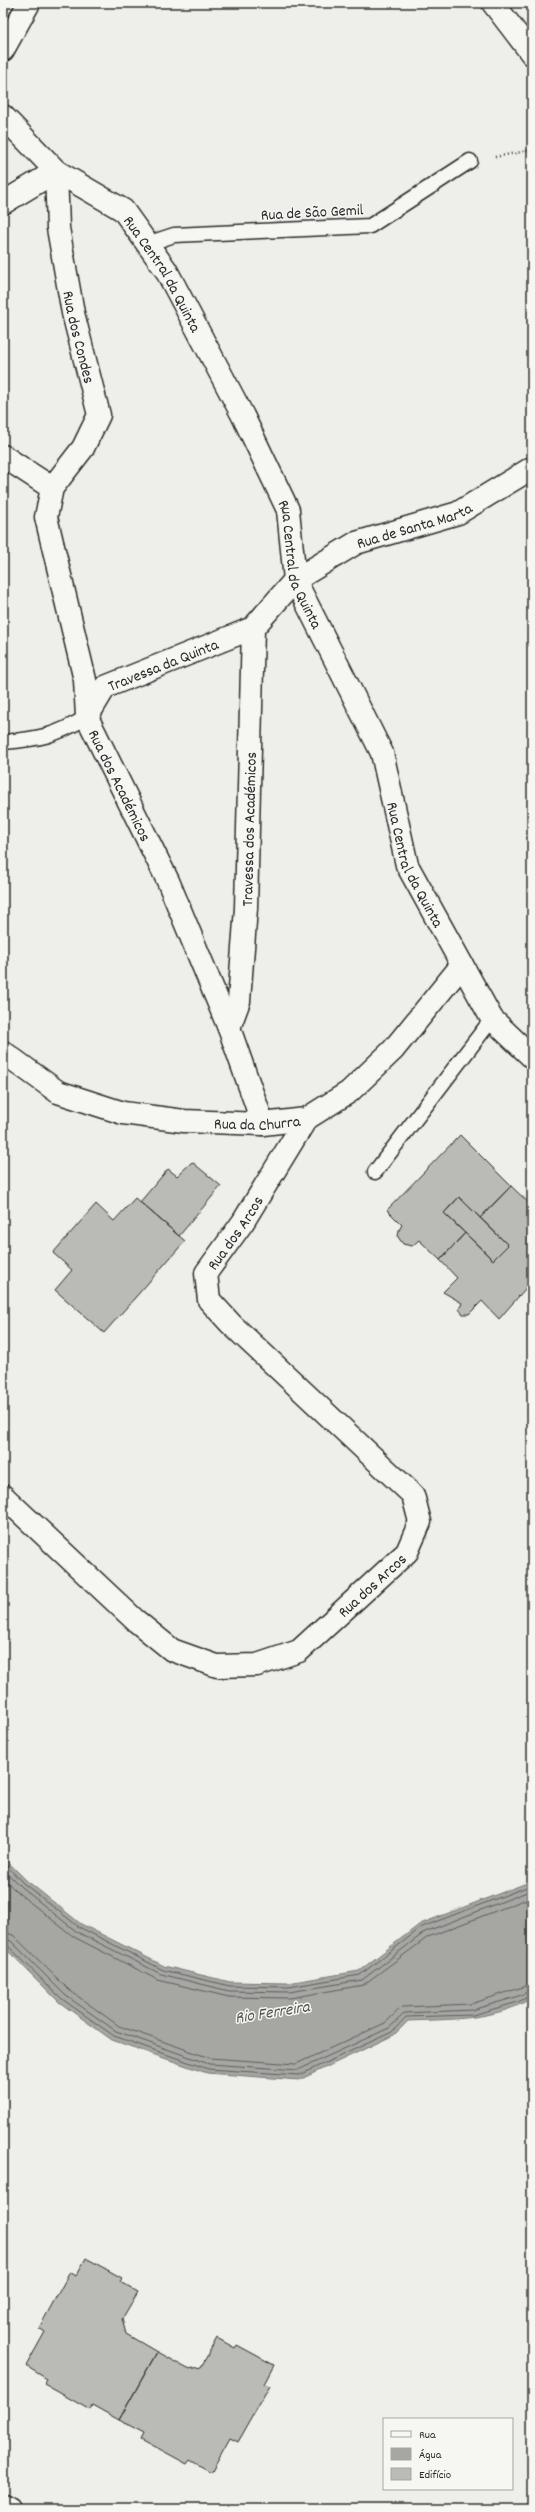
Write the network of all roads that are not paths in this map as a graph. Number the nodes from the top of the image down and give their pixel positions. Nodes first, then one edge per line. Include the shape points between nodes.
1 (29, 3) edge
2 (493, 3) edge
3 (3, 50) edge
4 (532, 54) edge
5 (3, 116) edge
6 (470, 162) road end
7 (56, 171) junction
8 (3, 203) edge
9 (147, 244) junction
10 (3, 456) edge
11 (532, 468) edge
12 (52, 488) junction
13 (295, 580) junction
14 (253, 628) junction
15 (87, 717) junction
16 (3, 742) edge
17 (462, 965) junction
18 (492, 1019) junction
19 (229, 1028) junction
20 (3, 1052) edge
21 (532, 1057) edge
22 (306, 1119) junction
23 (263, 1124) junction
24 (376, 1172) dead end
25 (3, 1496) edge
26 (3, 2506) edge
27 (9, 2509) edge

1 - 3 street
2 - 4 street
5 - 7 street, Rua Central da Quinta
6 - 9 lane, Rua de São Gemil via 370,226 174,235
7 - 8 street
7 - 9 street, Rua Central da Quinta via 123,210
7 - 12 street, Rua dos Condes via 58,228 73,313 99,415 83,448
9 - 13 street, Rua Central da Quinta via 166,270 243,416 288,510
10 - 12 street
11 - 13 street, Rua de Santa Marta via 458,513 356,543
12 - 15 street, Rua dos Académicos via 46,517 85,680
13 - 14 street, Travessa da Quinta
13 - 17 street, Rua Central da Quinta via 382,753 407,865
14 - 15 street, Travessa da Quinta via 105,687
14 - 19 street, Travessa dos Académicos via 246,908 239,1001
15 - 16 lane, Travessa da Quinta via 60,733
15 - 19 street, Rua dos Académicos via 168,881
17 - 18 street, Rua Central da Quinta
17 - 22 street, Rua da Churra via 393,1050 349,1092
18 - 21 street, Rua Central da Quinta
18 - 24 lane
19 - 23 street, Rua dos Académicos
20 - 23 street, Rua da Churra via 58,1092 123,1113 184,1121
22 - 23 street, Rua da Churra
22 - 25 street, Rua dos Arcos via 243,1222 206,1273 209,1300 231,1324 413,1495 420,1522 407,1552 299,1651 257,1665 217,1666 172,1650 135,1620
26 - 27 street

